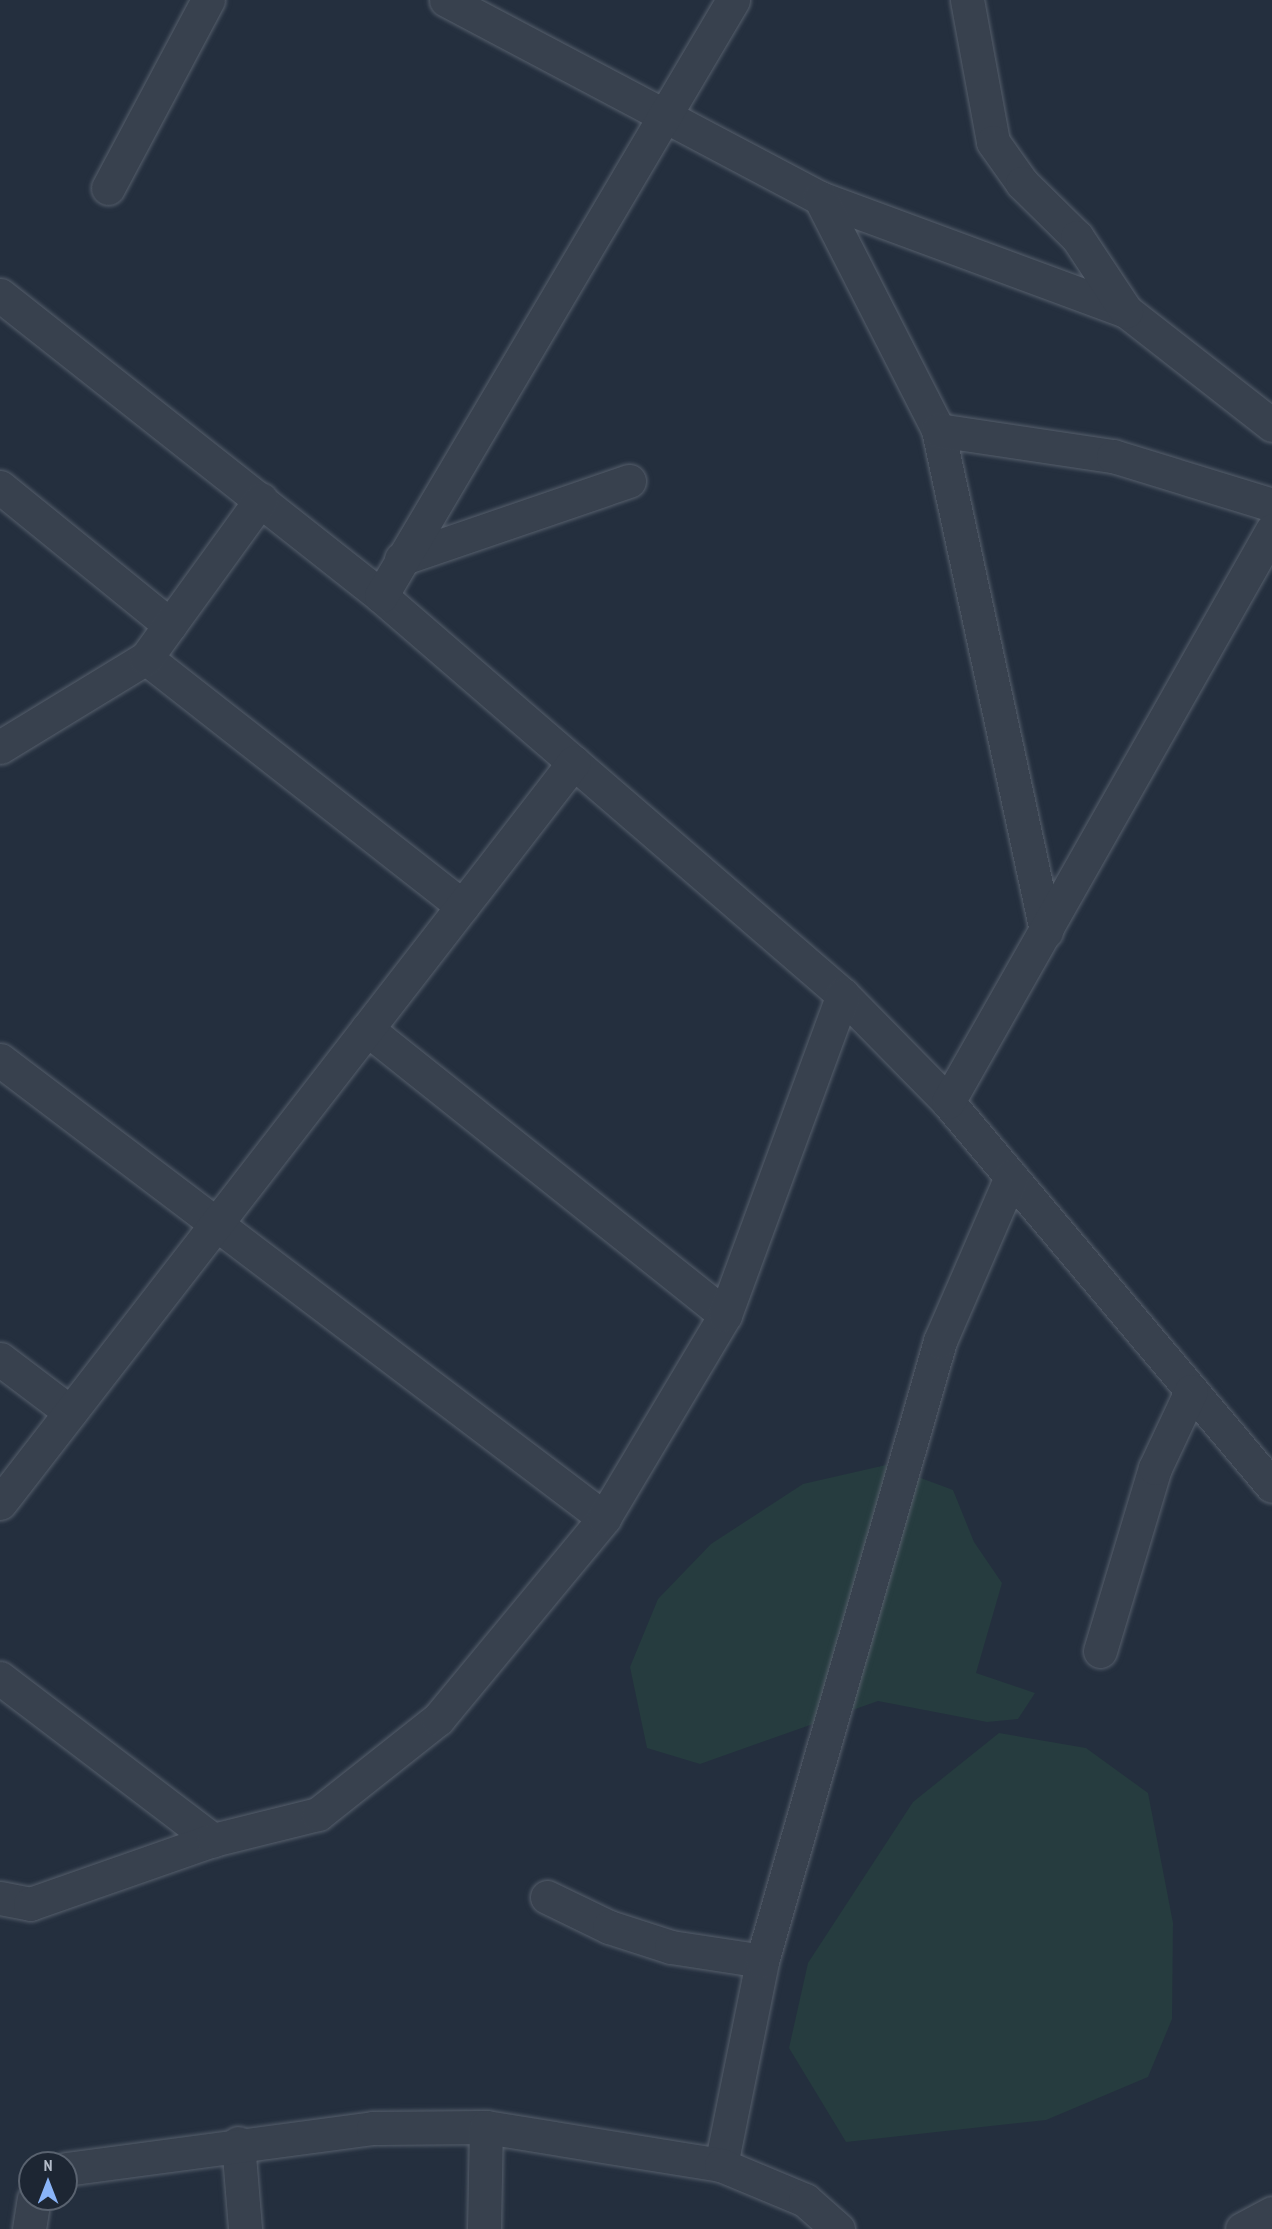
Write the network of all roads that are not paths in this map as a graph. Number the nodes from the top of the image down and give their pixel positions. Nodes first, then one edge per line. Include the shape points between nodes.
1 (208, 0) edge
2 (446, 0) edge
3 (733, 0) edge
4 (967, 0) edge
5 (665, 114) junction
6 (108, 188) dead end
7 (820, 198) junction
8 (0, 296) edge
9 (1126, 311) junction
10 (1272, 425) edge
11 (938, 430) junction
12 (629, 481) dead end
13 (0, 487) edge
14 (261, 500) junction
15 (1272, 505) edge
16 (1272, 530) edge
17 (401, 559) junction
18 (381, 596) junction
19 (170, 625) junction
20 (146, 658) junction
21 (0, 747) edge
22 (574, 762) junction
23 (462, 906) junction
24 (1046, 931) junction
25 (843, 995) junction
26 (367, 1029) junction
27 (0, 1060) edge
28 (948, 1102) junction
29 (1011, 1177) junction
30 (214, 1226) junction
31 (725, 1314) junction
32 (0, 1359) edge
33 (1191, 1391) junction
34 (70, 1412) junction
35 (1272, 1486) edge
36 (0, 1503) edge
37 (604, 1518) junction
38 (1100, 1651) dead end
39 (0, 1678) edge
40 (213, 1840) junction
41 (547, 1897) dead end
42 (0, 1898) edge
43 (762, 1961) junction
44 (486, 2127) junction
45 (238, 2143) junction
46 (721, 2165) junction
47 (78, 2167) edge
48 (32, 2211) edge
49 (1272, 2212) edge
50 (29, 2229) edge
51 (245, 2229) edge
52 (484, 2229) edge
53 (838, 2229) edge
54 (1242, 2229) edge

1 - 6 street
2 - 5 street
3 - 5 street
4 - 9 street via 993,142 1022,183 1077,237
5 - 7 street
5 - 17 street
7 - 9 street
7 - 11 street
8 - 14 street
9 - 10 street
11 - 15 street via 1113,456
11 - 24 street
12 - 17 street
13 - 19 street
14 - 18 street
14 - 19 street
16 - 24 street
17 - 18 street
18 - 22 street
19 - 20 street
20 - 21 street
20 - 23 street
22 - 23 street
22 - 25 street
23 - 26 street
24 - 28 street
25 - 28 street
25 - 31 street
26 - 30 street
26 - 31 street
27 - 30 street
28 - 29 street
29 - 33 street
29 - 43 street via 940,1341
30 - 34 street
30 - 37 street
31 - 37 street
32 - 34 street
33 - 35 street
33 - 38 street via 1155,1468
34 - 36 street
37 - 40 street via 438,1719 318,1814
39 - 40 street
40 - 42 street via 30,1904
41 - 43 street via 609,1927 671,1947
43 - 46 street
44 - 45 street via 373,2128
44 - 46 street
44 - 52 street
45 - 47 street
45 - 51 street
46 - 53 street via 805,2200
48 - 50 street
49 - 54 street

